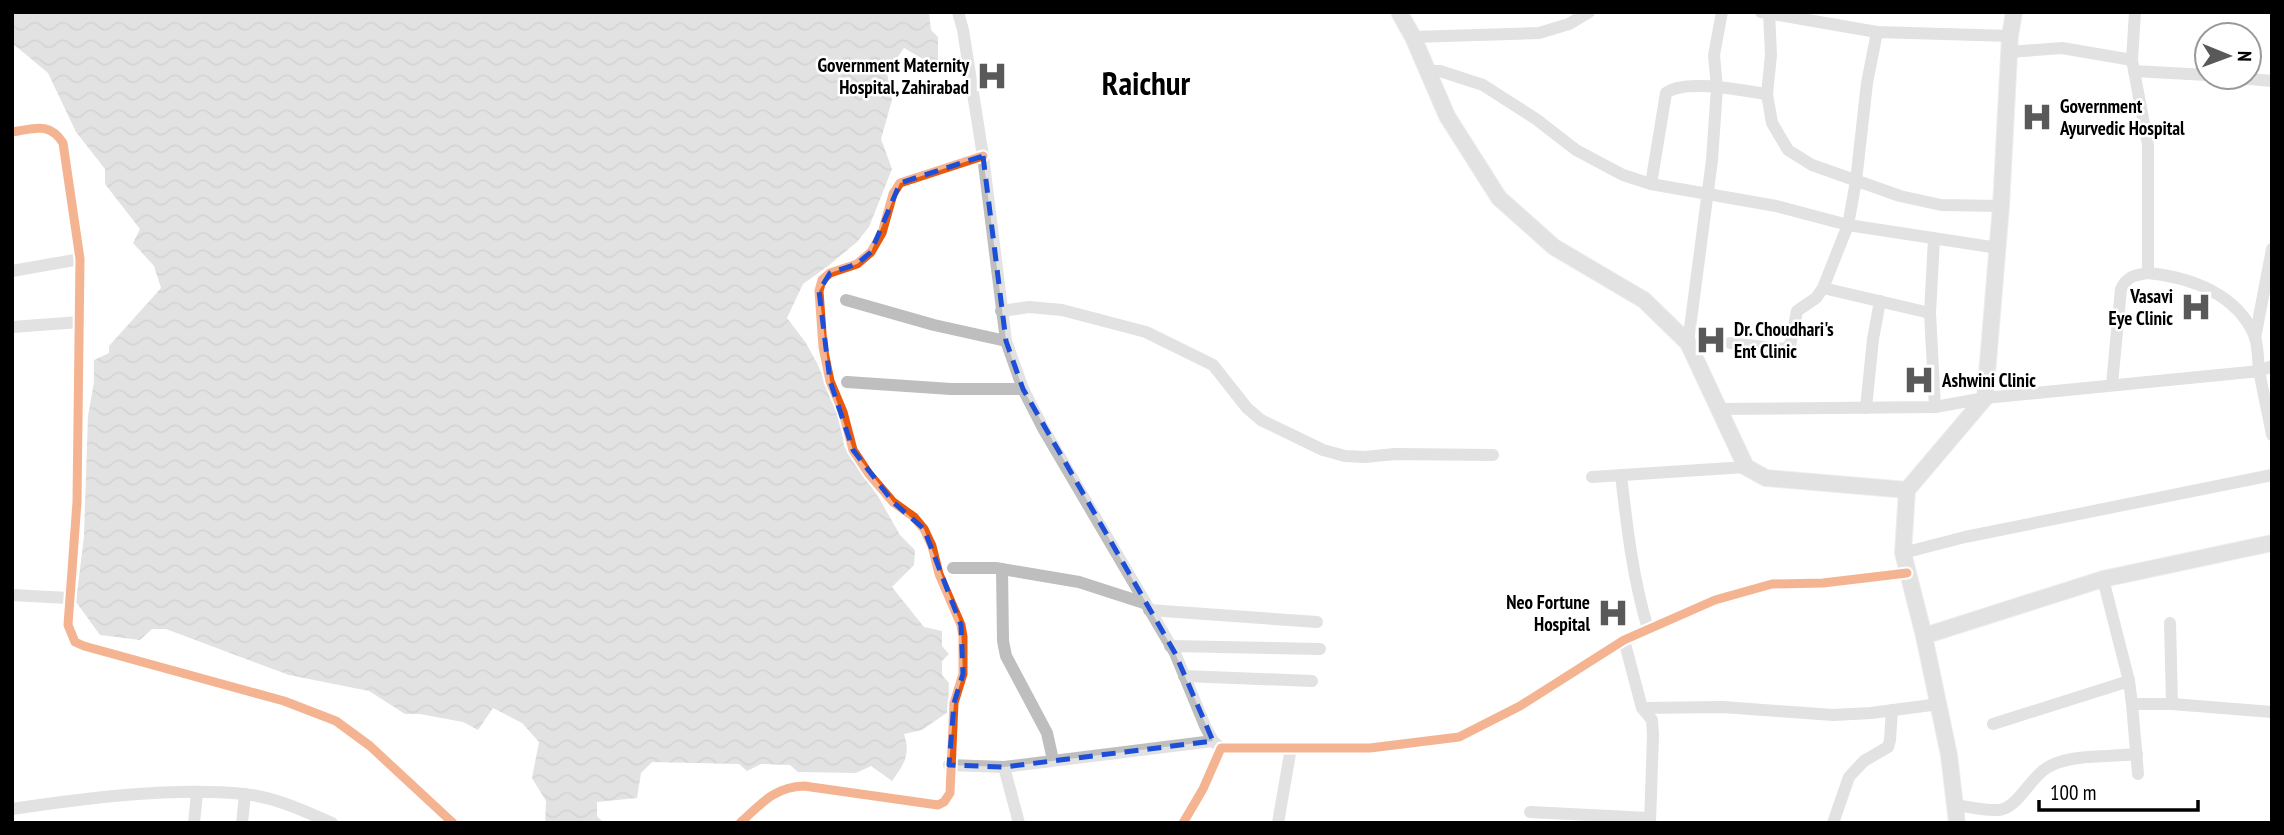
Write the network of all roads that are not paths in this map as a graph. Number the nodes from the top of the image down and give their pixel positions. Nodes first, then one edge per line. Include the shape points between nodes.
1 (957, 12) edge
2 (1399, 12) edge
3 (1589, 12) edge
4 (1722, 12) edge
5 (2014, 12) edge
6 (2134, 12) edge
7 (1766, 13) edge
8 (1877, 32) junction
9 (1413, 37) junction
10 (2010, 44) junction
11 (2133, 66) junction
12 (1428, 71) junction
13 (2193, 73) edge
14 (1717, 88) junction
15 (1767, 94) junction
16 (12, 132) edge
17 (983, 156) junction
18 (1856, 181) junction
19 (1651, 184) junction
20 (1708, 194) junction
21 (2001, 206) junction
22 (1848, 225) junction
23 (1934, 239) junction
24 (1998, 248) junction
25 (2272, 249) edge
26 (80, 259) junction
27 (12, 271) edge
28 (2148, 273) junction
29 (1823, 288) junction
30 (846, 300) dead end
31 (1880, 301) junction
32 (1002, 311) junction
33 (1930, 313) junction
34 (80, 322) junction
35 (12, 327) edge
36 (2255, 338) junction
37 (1006, 341) junction
38 (1688, 342) junction
39 (1730, 343) dead end
40 (2266, 368) edge
41 (847, 382) dead end
42 (2112, 384) junction
43 (1023, 389) junction
44 (1985, 398) junction
45 (1935, 407) junction
46 (1866, 408) junction
47 (1720, 409) junction
48 (2272, 435) edge
49 (1493, 455) dead end
50 (1746, 467) junction
51 (1621, 475) junction
52 (2272, 475) edge
53 (1592, 477) dead end
54 (1907, 490) junction
55 (2272, 543) edge
56 (1903, 553) junction
57 (953, 568) dead end
58 (1002, 569) junction
59 (1907, 573) junction
60 (2103, 579) junction
61 (12, 594) edge
62 (68, 598) junction
63 (1147, 607) junction
64 (1317, 622) dead end
65 (2170, 623) dead end
66 (1648, 629) junction
67 (1924, 636) junction
68 (1624, 640) junction
69 (1170, 646) junction
70 (1320, 649) dead end
71 (1184, 676) junction
72 (1312, 681) dead end
73 (2129, 681) junction
74 (1939, 704) junction
75 (2132, 704) junction
76 (2172, 704) junction
77 (1642, 708) junction
78 (1892, 710) junction
79 (2272, 712) edge
80 (1993, 724) dead end
81 (1217, 745) junction
82 (1291, 748) junction
83 (2137, 754) junction
84 (1053, 760) junction
85 (949, 765) junction
86 (1004, 767) junction
87 (2138, 774) dead end
88 (197, 793) junction
89 (246, 794) junction
90 (12, 809) edge
91 (1530, 812) dead end
92 (1958, 818) edge
93 (1650, 820) edge
94 (194, 823) edge
95 (242, 823) edge
96 (331, 823) edge
97 (453, 823) edge
98 (740, 823) edge
99 (1019, 823) edge
100 (1183, 823) edge
101 (1278, 823) edge
102 (1833, 823) edge

1 - 17 street
2 - 9 main road
3 - 9 street via 1539,33
4 - 14 street via 1714,55
5 - 10 main road
6 - 11 street
7 - 8 street
7 - 15 street via 1771,55
8 - 10 street
8 - 18 street
9 - 12 main road
10 - 11 street via 2062,48
10 - 21 main road
11 - 13 street
11 - 28 street via 2148,145
12 - 19 street via 1483,85 1576,150
12 - 38 main road via 1447,116 1499,198 1554,247 1644,300
14 - 15 street
14 - 19 street via 1679,87 1666,93
14 - 20 street
15 - 18 street via 1772,123 1788,150 1812,165
16 - 26 street via 44,127 57,132 63,143
17 - 32 street
17 - 85 street via 900,183 871,251 857,264 822,279 819,291 830,381 853,450 892,502 924,529 961,625 963,674 954,703
18 - 21 street via 1941,205
18 - 22 street
19 - 20 street
20 - 22 street
20 - 38 street
21 - 24 main road
22 - 23 street
22 - 29 street
23 - 24 street
23 - 33 street
24 - 44 main road
25 - 36 street
26 - 27 street
26 - 34 street
28 - 36 street via 2174,275 2220,294
28 - 42 street via 2125,280 2121,289
29 - 31 street
29 - 39 street via 1797,311 1790,345 1782,349
30 - 37 street
31 - 33 street
31 - 46 street
32 - 37 street
32 - 49 street via 1029,307 1062,310 1146,332 1213,365 1261,420 1323,450 1365,457
33 - 45 street
34 - 35 street
34 - 62 street via 76,502
36 - 40 street
37 - 43 street
38 - 47 main road
40 - 42 street
40 - 48 street
41 - 43 street
42 - 44 street
43 - 63 street
44 - 45 street
44 - 54 main road
45 - 46 street
46 - 47 street
47 - 50 main road
50 - 51 street
50 - 54 main road via 1766,478
51 - 53 street
51 - 66 street via 1629,548
52 - 56 street
54 - 56 main road
55 - 60 main road
56 - 59 main road
57 - 58 street
58 - 63 street via 1079,582
58 - 84 street via 1006,656 1047,733
59 - 66 street via 1772,584 1715,600
59 - 67 main road
60 - 67 main road
60 - 73 street
61 - 62 street
62 - 97 street via 68,625 75,642 284,701 335,721 370,746
63 - 64 street
63 - 69 street
65 - 76 street
66 - 68 street
67 - 74 main road
68 - 77 street
68 - 82 street via 1520,706 1459,737 1370,748
69 - 70 street
69 - 71 street
71 - 72 street
71 - 81 street
73 - 75 street
73 - 80 street
74 - 78 street
74 - 92 main road
75 - 76 street
75 - 83 street
76 - 79 street
77 - 78 street via 1723,707 1833,715
77 - 93 street via 1651,720 1653,735
78 - 102 street via 1888,747 1864,761 1849,777
81 - 82 street
81 - 84 street
81 - 100 street via 1203,789
82 - 101 street
83 - 87 street
83 - 92 street via 2062,761 2036,775 2005,808
84 - 86 street
85 - 86 street
85 - 98 street via 950,793 938,805 789,786 771,795
86 - 99 street
88 - 89 street
88 - 90 street
88 - 94 street
89 - 95 street
89 - 96 street via 288,804
91 - 93 street

